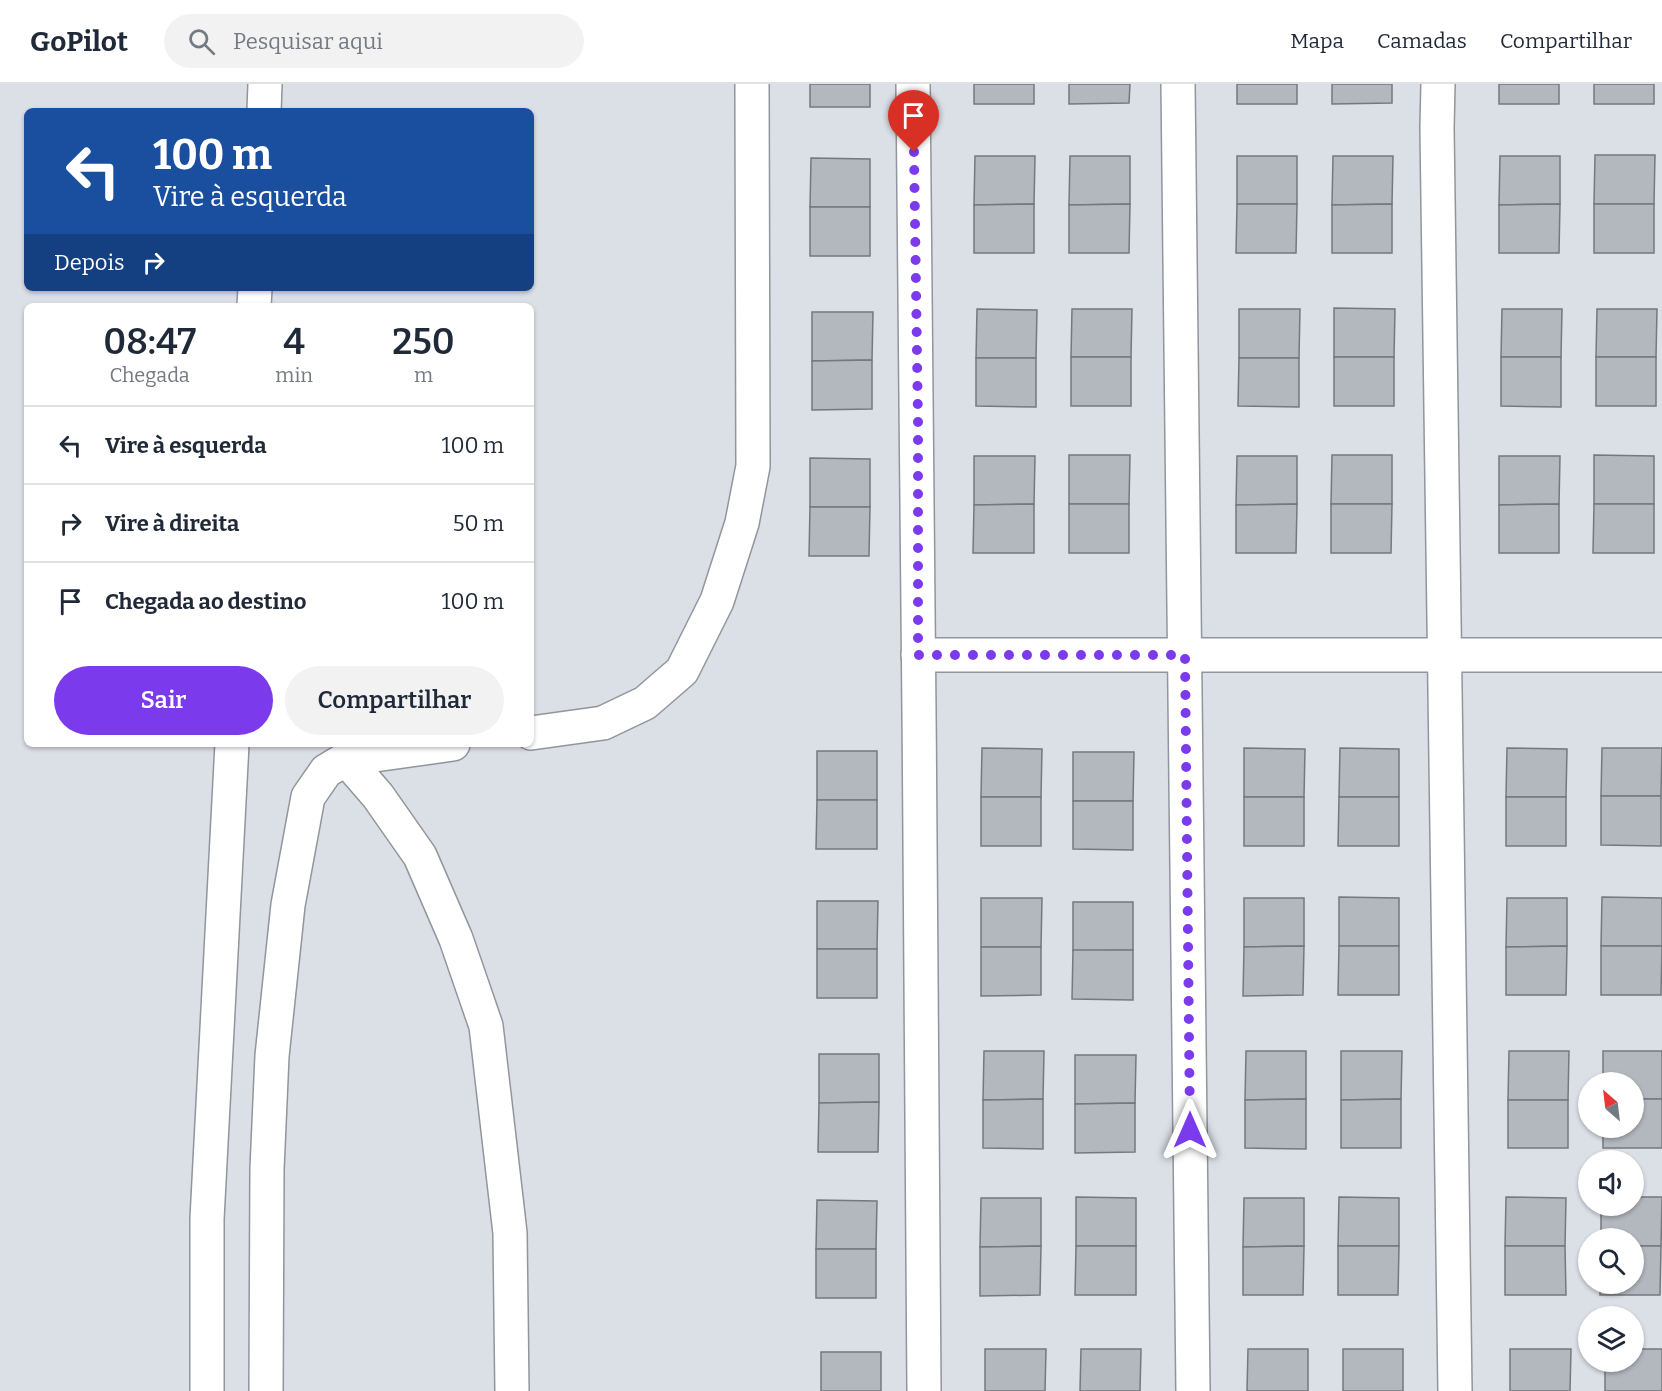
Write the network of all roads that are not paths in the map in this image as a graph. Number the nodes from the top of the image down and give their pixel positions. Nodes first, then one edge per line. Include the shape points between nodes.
1 (265, 84) edge
2 (752, 84) edge
3 (913, 84) edge
4 (1178, 84) edge
5 (1438, 84) edge
6 (264, 108) edge
7 (918, 655) junction
8 (1185, 655) junction
9 (1445, 655) junction
10 (1662, 655) edge
11 (534, 733) edge
12 (232, 747) edge
13 (432, 747) edge
14 (346, 759) junction
15 (207, 1391) edge
16 (266, 1391) edge
17 (512, 1391) edge
18 (924, 1391) edge
19 (1193, 1391) edge
20 (1455, 1391) edge

1 - 6 street
2 - 11 street via 753,466 742,523 717,602 681,671 645,703 603,723
3 - 7 street
4 - 8 street
5 - 9 street
7 - 8 street
7 - 18 street
8 - 9 street
8 - 19 street
9 - 10 street
9 - 20 street
12 - 15 street via 207,1219
13 - 14 street
14 - 16 street via 326,771 308,797 288,905 272,1056
14 - 17 street via 420,856 456,939 486,1026 510,1233

